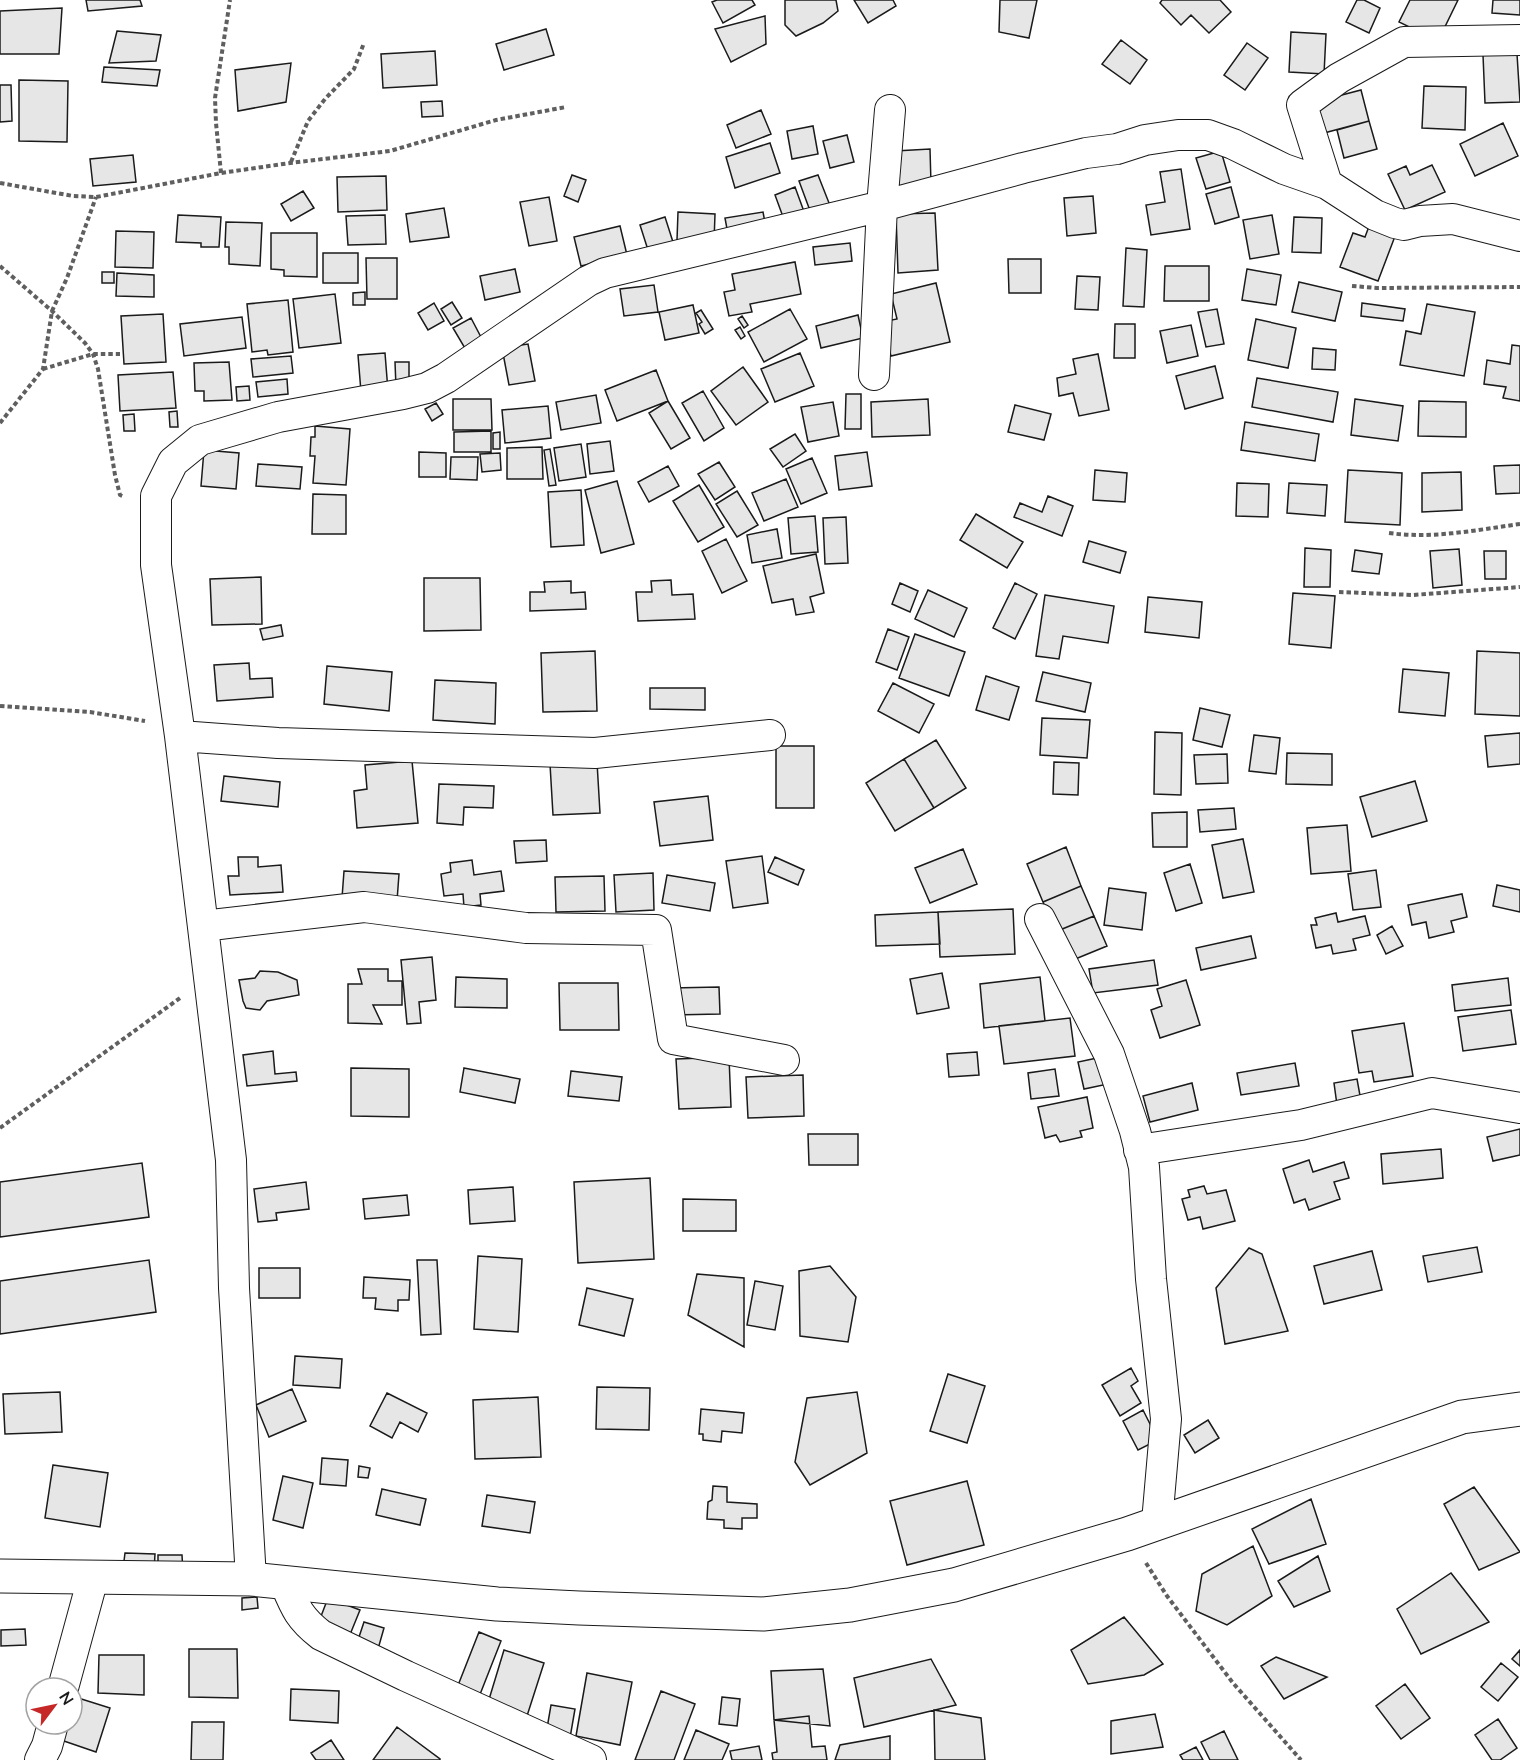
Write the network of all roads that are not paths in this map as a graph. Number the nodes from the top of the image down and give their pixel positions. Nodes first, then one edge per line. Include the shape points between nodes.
1 (1520, 40) edge
2 (890, 110) dead end
3 (1327, 184) junction
4 (882, 206) junction
5 (1520, 236) edge
6 (874, 375) dead end
7 (179, 731) junction
8 (770, 735) dead end
9 (1040, 919) dead end
10 (203, 926) junction
11 (784, 1060) dead end
12 (1520, 1108) edge
13 (1139, 1150) junction
14 (1520, 1409) edge
15 (1157, 1522) junction
16 (0, 1576) edge
17 (93, 1578) junction
18 (251, 1579) junction
19 (285, 1583) junction
20 (66, 1676) edge
21 (49, 1736) edge
22 (40, 1760) edge
23 (591, 1760) edge

1 - 3 street via 1404,42 1339,78 1302,105
2 - 4 street
3 - 4 street via 1284,170 1208,135 1178,135 1086,153
3 - 5 street via 1375,215 1395,223 1454,219
4 - 6 street
4 - 7 street via 605,273 427,388 278,417 200,440 173,462 156,496 156,566
7 - 8 street via 278,743 595,753
7 - 10 street
9 - 13 street via 1109,1054
10 - 11 street via 364,908 526,928 656,930 673,1040
10 - 18 street via 231,1160 234,1288
12 - 13 street via 1432,1093 1301,1125
13 - 15 street via 1144,1167 1166,1419
14 - 15 street via 1462,1417
15 - 19 street via 954,1585 850,1605 763,1614 497,1604
16 - 17 street
17 - 18 street
17 - 20 street
18 - 19 street
19 - 23 street via 298,1613 321,1635
21 - 22 street

